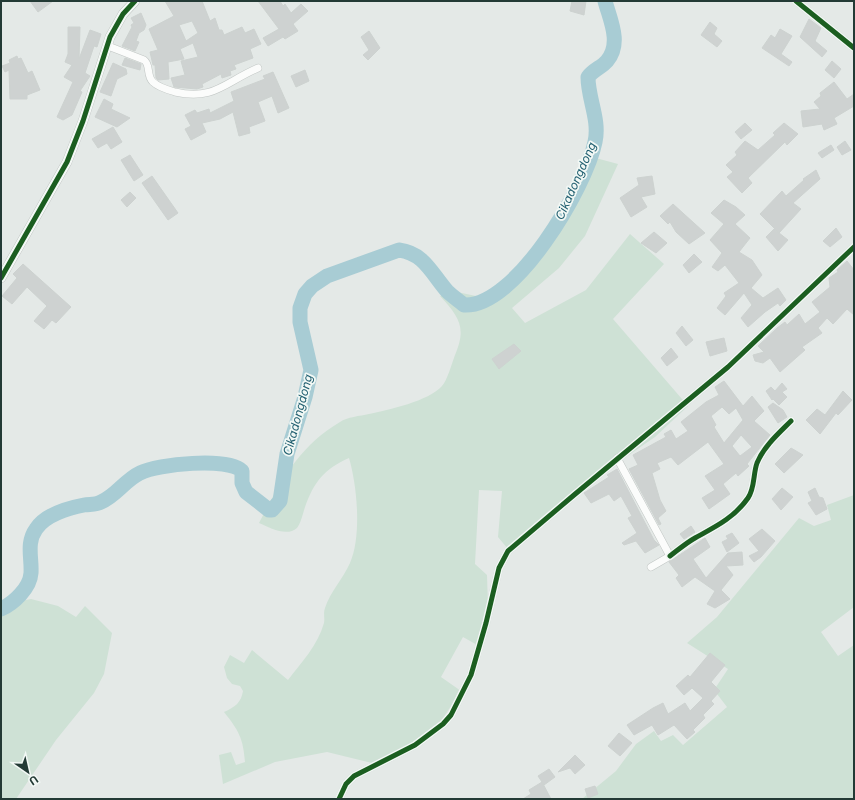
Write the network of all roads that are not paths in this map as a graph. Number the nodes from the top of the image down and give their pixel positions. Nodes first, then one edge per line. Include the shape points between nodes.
1 (135, 1) edge
2 (796, 1) edge
3 (108, 46) junction
4 (854, 48) edge
5 (258, 68) dead end
6 (854, 247) edge
7 (1, 278) edge
8 (791, 420) dead end
9 (617, 458) junction
10 (670, 556) junction
11 (651, 567) dead end
12 (339, 799) edge

1 - 3 street via 119,20
2 - 4 street
3 - 5 street via 144,60 148,64 149,76 154,82 162,88 184,94 207,94
3 - 7 street via 67,162
6 - 9 street via 728,367
8 - 10 street via 772,440 757,464 752,488 744,504 721,525 694,539
9 - 10 street
9 - 12 street via 529,532 504,558 471,675 447,720 415,745 354,776 346,784
10 - 11 street

